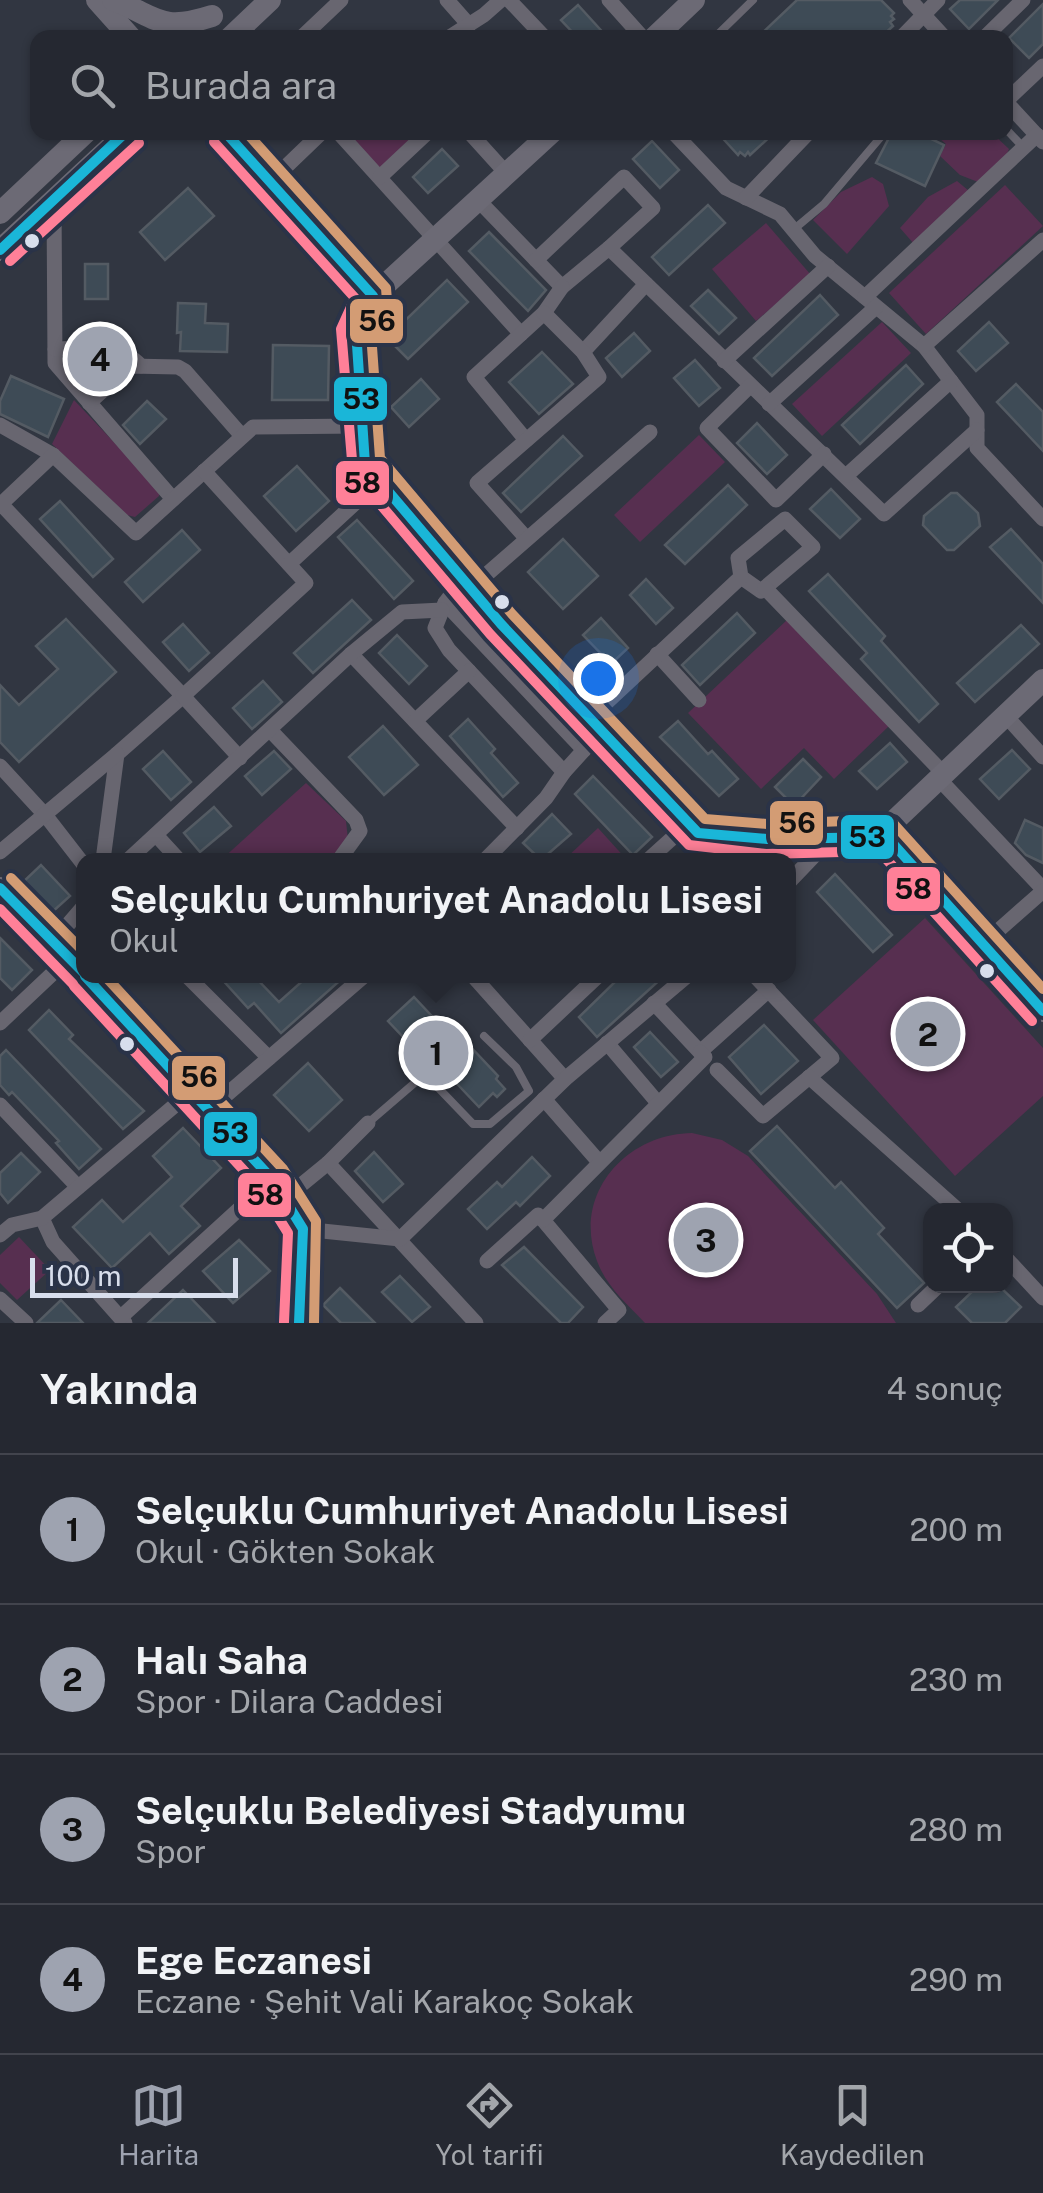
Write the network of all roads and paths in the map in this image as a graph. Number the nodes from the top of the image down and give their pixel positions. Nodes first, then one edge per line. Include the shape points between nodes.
1 (95, 0) edge
2 (112, 0) edge
3 (171, 0) edge
4 (341, 0) edge
5 (446, 0) edge
6 (501, 0) edge
7 (509, 0) edge
8 (609, 0) edge
9 (694, 0) edge
10 (753, 0) edge
11 (910, 0) edge
12 (938, 0) edge
13 (1023, 0) edge
14 (220, 8) edge
15 (262, 8) edge
16 (923, 14) junction
17 (152, 20) junction
18 (469, 25) junction
19 (119, 30) edge
20 (198, 30) edge
21 (239, 30) edge
22 (246, 30) edge
23 (309, 30) edge
24 (461, 30) edge
25 (538, 30) edge
26 (636, 30) edge
27 (662, 30) edge
28 (722, 30) edge
29 (908, 30) edge
30 (937, 30) edge
31 (992, 30) edge
32 (1043, 66) edge
33 (1013, 94) edge
34 (1013, 109) edge
35 (1013, 136) edge
36 (1040, 138) edge
37 (119, 140) edge
38 (232, 140) edge
39 (314, 140) edge
40 (345, 140) edge
41 (419, 140) edge
42 (476, 140) edge
43 (543, 140) edge
44 (681, 140) edge
45 (800, 140) edge
46 (878, 140) edge
47 (71, 141) edge
48 (1024, 148) junction
49 (507, 174) junction
50 (380, 177) junction
51 (271, 181) junction
52 (746, 198) junction
53 (54, 200) junction
54 (479, 200) junction
55 (0, 212) edge
56 (793, 230) junction
57 (438, 239) junction
58 (1043, 240) edge
59 (609, 248) junction
60 (0, 250) edge
61 (536, 260) junction
62 (828, 266) junction
63 (646, 284) junction
64 (562, 287) junction
65 (374, 296) junction
66 (871, 302) junction
67 (544, 313) junction
68 (522, 334) junction
69 (924, 346) junction
70 (55, 349) junction
71 (583, 352) junction
72 (724, 361) junction
73 (141, 366) junction
74 (951, 381) junction
75 (750, 386) junction
76 (89, 403) junction
77 (770, 404) junction
78 (0, 425) edge
79 (362, 426) junction
80 (978, 430) junction
81 (650, 432) dead end
82 (242, 436) junction
83 (526, 440) junction
84 (824, 454) junction
85 (53, 455) junction
86 (204, 471) junction
87 (847, 475) junction
88 (380, 482) junction
89 (174, 499) junction
90 (1, 504) edge
91 (1040, 508) edge
92 (527, 539) junction
93 (289, 564) junction
94 (741, 577) junction
95 (467, 584) junction
96 (766, 588) junction
97 (444, 606) junction
98 (351, 654) junction
99 (658, 654) junction
100 (469, 671) junction
101 (1043, 680) edge
102 (183, 696) junction
103 (699, 700) dead end
104 (1006, 716) junction
105 (415, 721) junction
106 (596, 724) junction
107 (270, 730) junction
108 (584, 750) junction
109 (117, 754) junction
110 (1043, 757) edge
111 (240, 758) junction
112 (0, 766) edge
113 (564, 772) junction
114 (941, 777) junction
115 (46, 816) junction
116 (689, 823) junction
117 (516, 828) junction
118 (156, 835) junction
119 (737, 836) junction
120 (833, 836) junction
121 (887, 837) junction
122 (352, 846) junction
123 (0, 852) edge
124 (104, 853) edge
125 (136, 853) edge
126 (173, 853) edge
127 (346, 853) edge
128 (359, 853) edge
129 (495, 853) edge
130 (656, 853) edge
131 (736, 853) edge
132 (76, 855) edge
133 (796, 875) edge
134 (0, 888) edge
135 (1043, 890) edge
136 (983, 944) junction
137 (72, 962) edge
138 (92, 983) edge
139 (195, 983) edge
140 (356, 983) edge
141 (478, 983) edge
142 (591, 983) edge
143 (676, 983) edge
144 (762, 983) edge
145 (769, 990) junction
146 (654, 1002) junction
147 (1043, 1011) edge
148 (0, 1023) edge
149 (484, 1036) dead end
150 (530, 1040) junction
151 (607, 1043) junction
152 (700, 1052) junction
153 (269, 1058) junction
154 (717, 1070) dead end
155 (810, 1077) junction
156 (565, 1079) junction
157 (193, 1090) junction
158 (544, 1099) junction
159 (658, 1103) junction
160 (0, 1105) edge
161 (210, 1109) junction
162 (368, 1122) joint
163 (598, 1162) junction
164 (328, 1163) junction
165 (78, 1188) junction
166 (278, 1189) junction
167 (950, 1203) edge
168 (42, 1218) junction
169 (543, 1220) junction
170 (303, 1229) junction
171 (0, 1235) edge
172 (400, 1239) junction
173 (487, 1261) dead end
174 (1013, 1266) edge
175 (931, 1293) edge
176 (1043, 1298) edge
177 (0, 1299) edge
178 (918, 1305) dead end
179 (123, 1320) edge
180 (609, 1322) edge
181 (26, 1323) edge
182 (298, 1323) edge
183 (476, 1323) edge

1 - 19 street
2 - 17 street
3 - 17 street
4 - 23 street
5 - 18 street
6 - 18 street
7 - 25 street
8 - 26 street
9 - 27 street
10 - 28 lane
11 - 16 street
12 - 16 street
13 - 31 street
14 - 17 street via 188,23
14 - 20 street
15 - 21 street
15 - 22 street
16 - 29 street
16 - 30 street
18 - 24 street
32 - 33 street
34 - 36 street
35 - 48 lane
36 - 48 street
37 - 53 street
38 - 51 street
39 - 51 street
40 - 50 street
41 - 50 street
42 - 49 street
43 - 49 street
44 - 52 street via 726,188
45 - 52 street
46 - 56 lane
47 - 55 street
48 - 66 street
49 - 54 street
50 - 57 street
51 - 65 street
52 - 56 street via 780,214
53 - 60 street
53 - 70 street
54 - 57 street
54 - 61 street
56 - 62 street
57 - 65 street
57 - 68 street
58 - 69 street
59 - 61 street via 653,208 624,177
59 - 63 street
59 - 64 street
61 - 64 street
62 - 66 street
62 - 72 street
63 - 71 street
63 - 72 street
64 - 67 street
65 - 79 street via 356,330
66 - 69 street
66 - 77 street
67 - 68 street
67 - 71 street
68 - 83 street via 474,377
69 - 74 street
70 - 73 street via 125,352
70 - 76 street via 55,363
71 - 83 street via 599,377
72 - 75 street
73 - 76 street via 130,366
73 - 82 street via 185,370
74 - 80 street via 978,416
74 - 87 street
75 - 77 street
75 - 84 street via 707,428 776,500
76 - 89 street
77 - 84 street
78 - 85 street
79 - 82 street via 252,427
79 - 88 street via 365,464
80 - 87 street via 884,514
80 - 91 street via 977,448
81 - 92 street
82 - 86 street
83 - 92 street via 477,484
84 - 87 street
85 - 89 street via 136,533
85 - 90 street
86 - 89 street
86 - 93 street
88 - 93 street
88 - 95 street
90 - 102 street
92 - 95 street
93 - 102 street via 306,583
94 - 96 street via 762,592
94 - 96 street via 738,558 784,519 812,546
94 - 99 street
95 - 97 street
95 - 106 street
96 - 114 street
97 - 98 street via 402,612
97 - 100 street via 434,628
97 - 108 street
98 - 105 street
98 - 107 street
99 - 103 street
99 - 106 street
100 - 105 street
100 - 113 street
101 - 104 street
102 - 109 street
102 - 111 street
104 - 110 street
104 - 114 street
105 - 117 street
106 - 108 street
106 - 116 street
107 - 111 street
107 - 122 street via 356,820 360,832
108 - 113 street
109 - 115 street
109 - 124 street
111 - 118 street
112 - 115 street
113 - 117 street
114 - 121 street via 891,824
114 - 135 street
115 - 123 street
115 - 132 street
116 - 119 street via 698,833
116 - 130 street
117 - 129 street
118 - 125 street
118 - 126 street
119 - 120 street
119 - 131 street
120 - 121 street
120 - 133 street
121 - 136 street
122 - 127 street
122 - 128 street
134 - 137 street
135 - 136 street
136 - 147 street
137 - 148 street
138 - 157 street
139 - 153 street
140 - 153 street
141 - 150 street
142 - 150 street
143 - 146 street
144 - 145 street
145 - 152 street
145 - 155 street via 832,1058
146 - 151 street
146 - 152 street
149 - 162 lane via 530,1091 490,1124 472,1124 425,1074
150 - 156 street
151 - 156 street
151 - 159 street
152 - 159 street via 705,1057
153 - 161 street
154 - 155 street via 763,1116
155 - 167 street
156 - 158 street
157 - 161 street
157 - 165 street
158 - 163 street
158 - 172 street
159 - 163 street
160 - 165 street
161 - 166 street
162 - 164 street
163 - 169 street
164 - 166 street
164 - 172 street
165 - 168 street
166 - 170 street
166 - 179 street
168 - 171 street via 12,1224
168 - 179 street via 53,1242
169 - 173 street via 538,1215
169 - 180 street via 620,1310
170 - 172 street
170 - 182 street
172 - 183 street
174 - 176 street
175 - 178 street
177 - 181 street

